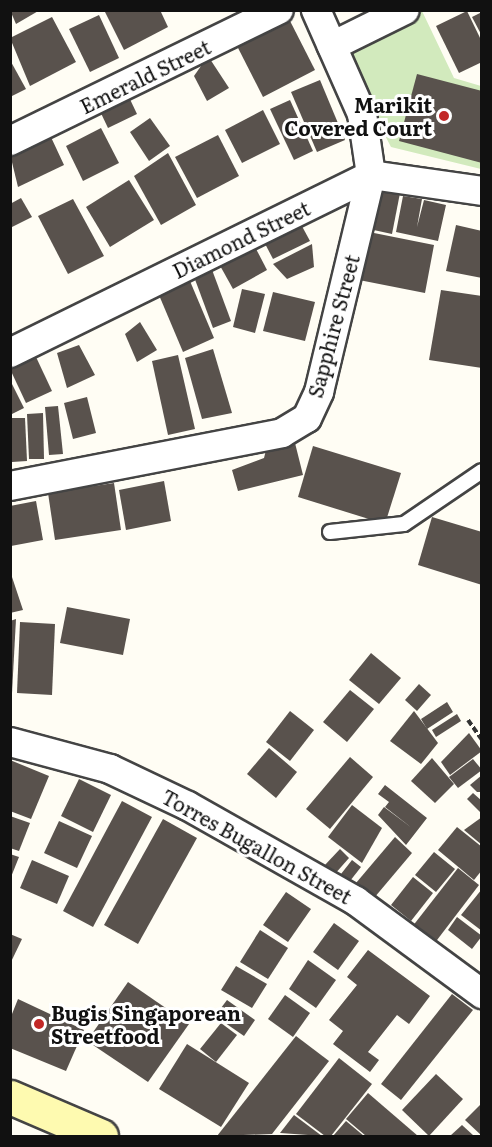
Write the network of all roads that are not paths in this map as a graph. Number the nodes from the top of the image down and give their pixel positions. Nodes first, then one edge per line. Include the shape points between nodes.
1 (279, 10) edge
2 (316, 10) edge
3 (405, 10) edge
4 (332, 46) junction
5 (10, 141) edge
6 (371, 175) junction
7 (482, 191) edge
8 (10, 353) edge
9 (482, 471) edge
10 (10, 486) edge
11 (330, 532) dead end
12 (10, 741) edge
13 (479, 987) edge
14 (10, 1097) edge
15 (101, 1137) edge

1 - 5 street, Emerald Street
2 - 4 street, Sapphire Street
3 - 4 street
4 - 6 street, Sapphire Street via 362,114
6 - 7 street
6 - 8 street, Diamond Street
6 - 10 street, Sapphire Street via 320,392 307,418 282,433
9 - 11 lane via 404,524
12 - 13 street, Torres Bugallon Street via 110,769 188,806 356,901
14 - 15 main road

